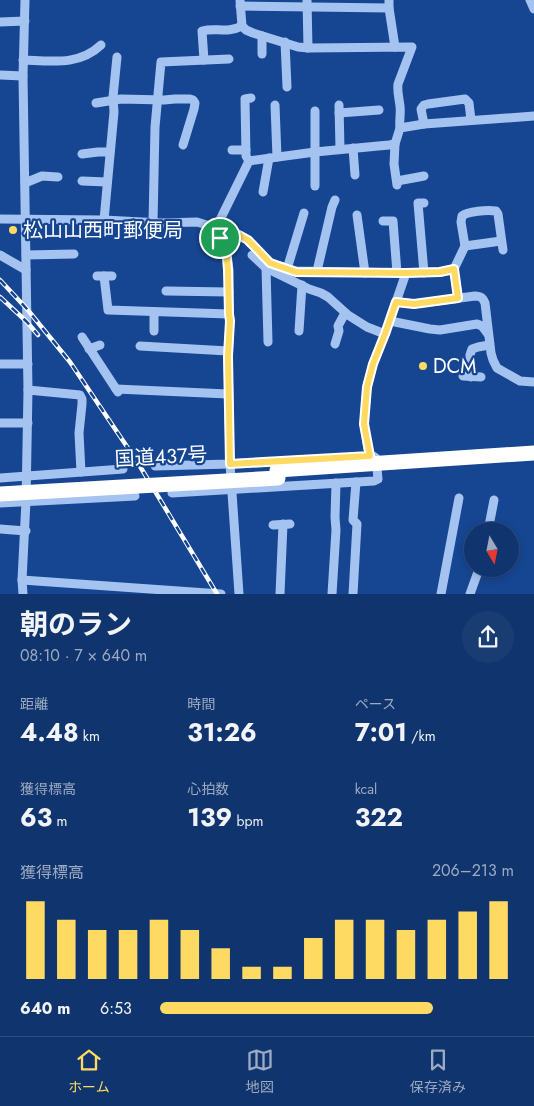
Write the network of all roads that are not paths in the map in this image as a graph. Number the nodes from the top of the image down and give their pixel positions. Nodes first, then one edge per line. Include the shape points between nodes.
1 (26, 0) edge
2 (530, 0) edge
3 (240, 3) edge
4 (307, 4) edge
5 (389, 4) edge
6 (534, 8) edge
7 (25, 21) junction
8 (0, 22) edge
9 (242, 26) junction
10 (262, 36) junction
11 (285, 42) junction
12 (101, 45) dead end
13 (395, 47) junction
14 (308, 48) junction
15 (262, 54) dead end
16 (117, 57) dead end
17 (23, 60) junction
18 (204, 60) junction
19 (229, 60) dead end
20 (0, 75) edge
21 (23, 76) junction
22 (287, 86) dead end
23 (251, 98) dead end
24 (157, 100) junction
25 (113, 101) junction
26 (96, 103) dead end
27 (275, 105) dead end
28 (379, 110) dead end
29 (315, 111) dead end
30 (534, 116) edge
31 (471, 120) junction
32 (424, 124) junction
33 (400, 128) junction
34 (395, 144) junction
35 (183, 145) dead end
36 (353, 148) junction
37 (340, 149) junction
38 (232, 150) dead end
39 (246, 150) junction
40 (110, 152) junction
41 (315, 152) junction
42 (82, 154) dead end
43 (273, 158) junction
44 (249, 161) junction
45 (355, 175) dead end
46 (424, 176) dead end
47 (58, 177) dead end
48 (82, 181) dead end
49 (107, 182) junction
50 (25, 183) junction
51 (315, 186) dead end
52 (263, 192) dead end
53 (334, 200) dead end
54 (424, 203) dead end
55 (304, 213) dead end
56 (357, 215) dead end
57 (0, 219) edge
58 (25, 220) junction
59 (104, 220) junction
60 (383, 222) dead end
61 (153, 223) junction
62 (216, 228) junction
63 (220, 238) junction
64 (465, 246) junction
65 (74, 254) dead end
66 (0, 255) edge
67 (26, 255) junction
68 (252, 255) dead end
69 (266, 268) junction
70 (287, 269) junction
71 (454, 269) junction
72 (26, 270) junction
73 (317, 271) junction
74 (365, 273) junction
75 (401, 273) junction
76 (424, 273) junction
77 (104, 276) dead end
78 (302, 285) junction
79 (166, 291) dead end
80 (229, 292) junction
81 (458, 298) junction
82 (396, 302) junction
83 (154, 312) junction
84 (345, 313) junction
85 (229, 314) junction
86 (390, 321) junction
87 (299, 331) dead end
88 (154, 332) dead end
89 (385, 334) junction
90 (488, 334) junction
91 (82, 337) dead end
92 (268, 342) dead end
93 (335, 344) dead end
94 (100, 345) dead end
95 (490, 345) junction
96 (140, 346) dead end
97 (89, 349) junction
98 (228, 351) junction
99 (0, 364) edge
100 (28, 364) junction
101 (481, 377) dead end
102 (534, 382) edge
103 (28, 390) junction
104 (228, 394) junction
105 (0, 423) edge
106 (28, 423) junction
107 (534, 453) edge
108 (534, 462) edge
109 (230, 464) junction
110 (375, 464) junction
111 (155, 466) dead end
112 (123, 469) dead end
113 (81, 472) junction
114 (277, 474) junction
115 (27, 476) junction
116 (0, 478) edge
117 (356, 482) junction
118 (336, 483) junction
119 (0, 486) edge
120 (231, 489) junction
121 (172, 493) dead end
122 (0, 494) edge
123 (135, 496) dead end
124 (459, 498) dead end
125 (494, 500) dead end
126 (26, 501) junction
127 (0, 503) edge
128 (490, 522) edge
129 (282, 524) dead end
130 (0, 529) edge
131 (26, 530) junction
132 (476, 578) edge
133 (22, 580) junction
134 (173, 592) edge
135 (215, 593) edge
136 (23, 594) edge
137 (239, 594) edge
138 (280, 594) edge
139 (332, 594) edge
140 (353, 594) edge
141 (441, 594) edge
142 (470, 594) edge

1 - 7 street
2 - 6 street
3 - 4 street
3 - 9 street
4 - 5 street
4 - 14 street
5 - 13 street
7 - 8 street
7 - 17 street
9 - 10 street
9 - 18 street via 229,31 202,31
10 - 11 street
10 - 15 street
11 - 14 street
11 - 22 street
12 - 17 street via 87,56 75,60
13 - 14 street
13 - 33 street via 412,46 397,89 401,108
16 - 25 street
17 - 21 street
18 - 19 street
18 - 24 street via 161,62
20 - 21 street
21 - 50 street
23 - 39 street via 245,98
24 - 25 street
24 - 35 street via 193,100 195,103
24 - 61 street
25 - 26 street
25 - 40 street
27 - 43 street
28 - 37 street via 339,109
29 - 41 street
30 - 31 street
31 - 32 street
31 - 32 street via 470,102 465,99 424,106 421,109
32 - 33 street
33 - 34 street
34 - 36 street
34 - 46 street via 397,183
36 - 37 street
36 - 45 street
37 - 41 street
38 - 39 street
39 - 44 street
40 - 42 street
40 - 49 street
41 - 43 street
41 - 51 street
43 - 44 street
43 - 52 street
44 - 62 street
47 - 50 street via 42,176
48 - 49 street
49 - 59 street
50 - 58 street
53 - 73 street
54 - 76 street via 418,203
55 - 70 street
56 - 74 street
57 - 58 street
58 - 59 street
58 - 67 street
59 - 61 street
60 - 75 street via 392,221
61 - 62 street via 197,222
62 - 63 street
63 - 70 street via 239,235 270,263
63 - 80 street via 227,258
64 - 64 street via 462,216 465,213 496,211 502,246
64 - 71 street
65 - 67 street
66 - 72 street
67 - 72 street
68 - 69 street
69 - 78 street
69 - 92 street
70 - 73 street
71 - 76 street
71 - 81 street
72 - 100 street
73 - 74 street
74 - 75 street
75 - 76 street
75 - 82 street
77 - 83 street via 108,310
78 - 84 street via 328,297
78 - 87 street
79 - 80 street
80 - 85 street
81 - 82 street via 414,304
81 - 90 street via 480,296 484,299
82 - 86 street
83 - 85 street
83 - 88 street
84 - 89 street
84 - 93 street via 338,326
85 - 98 street
86 - 89 street
86 - 90 street via 440,330 477,324
89 - 110 street via 367,387 364,424
90 - 95 street
91 - 97 street
94 - 97 street
95 - 101 street via 478,347 470,355 467,377
95 - 102 street via 497,368 520,382
96 - 98 street
97 - 104 street via 117,391
98 - 104 street
99 - 100 street
100 - 103 street
103 - 106 street
103 - 113 street via 80,395
104 - 109 street
105 - 106 street
106 - 115 street
107 - 110 highway, 国道437号
108 - 110 highway, 国道437号
109 - 110 street
109 - 111 street
109 - 120 street
110 - 114 highway, 国道437号
110 - 117 street via 378,478
112 - 113 street
113 - 115 street
114 - 119 highway, 国道437号
114 - 122 highway, 国道437号, bridge
115 - 116 street
115 - 126 street
117 - 118 street
117 - 140 street
118 - 120 street
118 - 139 street
120 - 121 street
120 - 137 street
123 - 126 street
124 - 141 street
125 - 128 street
126 - 127 street
126 - 131 street
129 - 138 street
130 - 131 street
131 - 133 street
132 - 142 street
133 - 134 street
133 - 136 street
134 - 135 street

